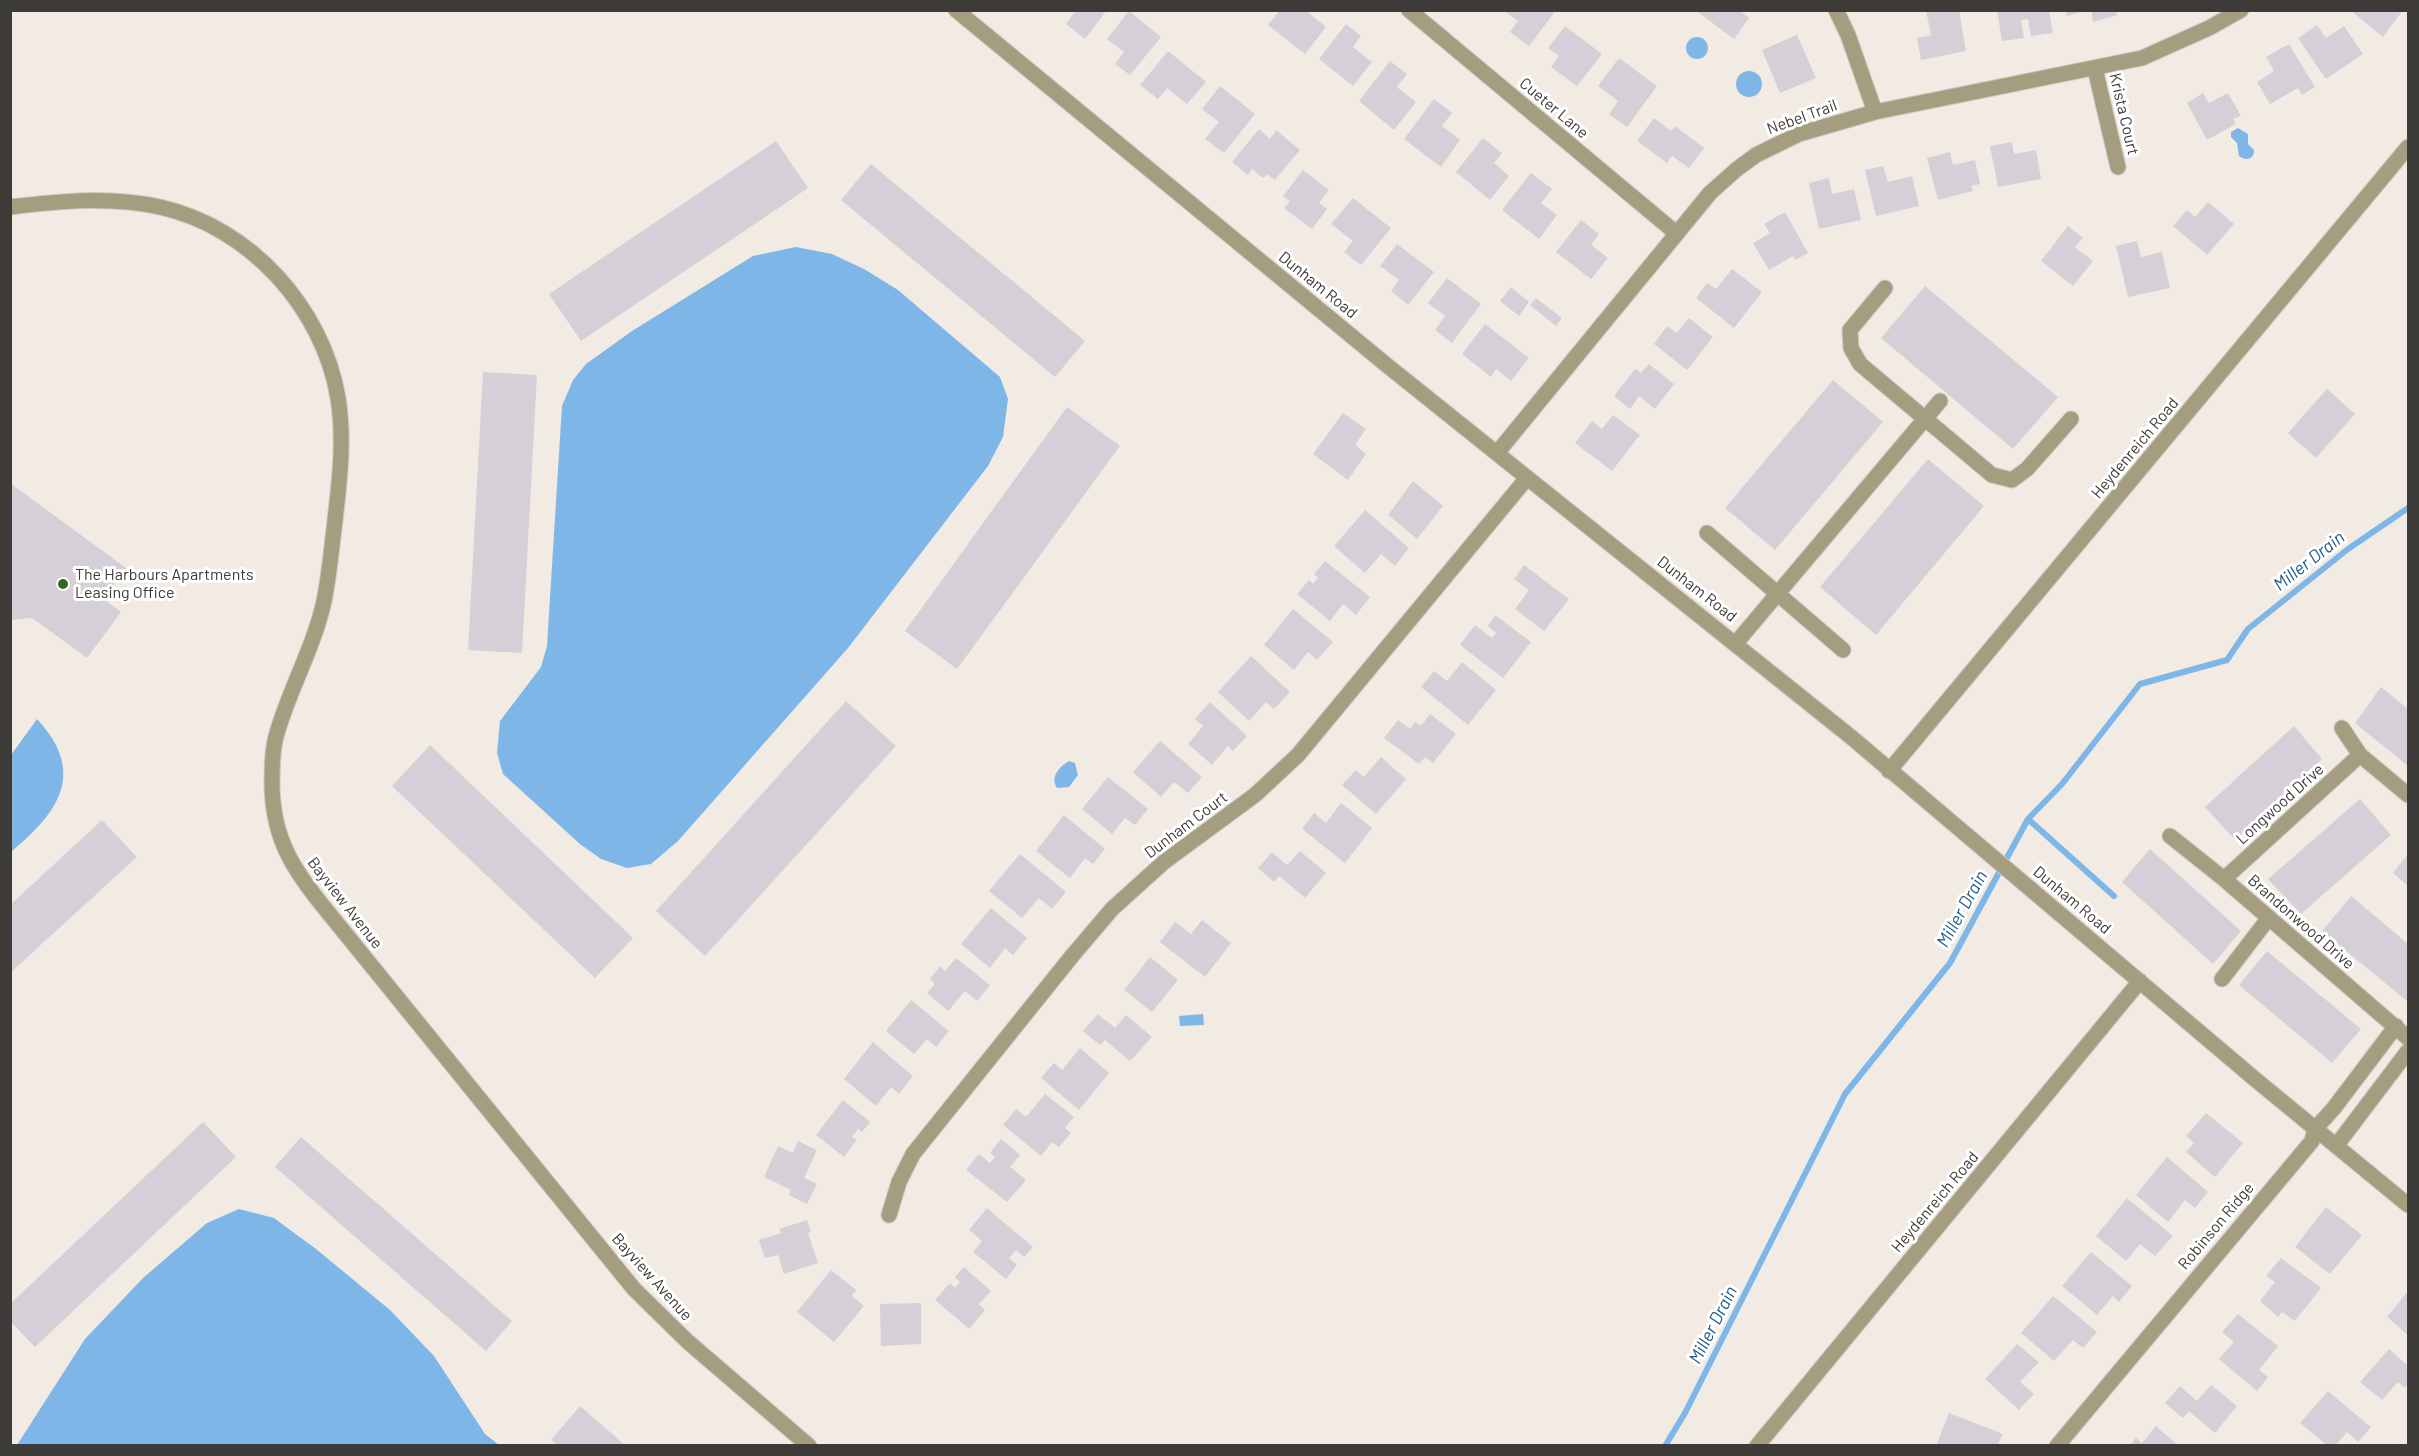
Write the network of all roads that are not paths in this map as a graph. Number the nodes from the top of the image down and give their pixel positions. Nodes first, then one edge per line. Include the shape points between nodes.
1 (956, 10) edge
2 (1409, 10) edge
3 (1836, 10) edge
4 (2241, 10) edge
5 (2095, 69) junction
6 (1875, 112) junction
7 (2409, 147) edge
8 (2118, 167) dead end
9 (10, 207) edge
10 (1676, 233) junction
11 (1885, 288) dead end
12 (1940, 401) dead end
13 (1925, 418) junction
14 (2071, 418) dead end
15 (1497, 453) junction
16 (1527, 478) junction
17 (1707, 533) dead end
18 (1777, 593) junction
19 (1736, 643) junction
20 (1844, 650) dead end
21 (2342, 728) dead end
22 (2360, 755) junction
23 (1889, 771) junction
24 (2409, 795) edge
25 (2169, 836) dead end
26 (2224, 879) junction
27 (2268, 919) junction
28 (2222, 979) dead end
29 (2140, 981) junction
30 (2396, 1026) junction
31 (2409, 1038) edge
32 (2409, 1051) edge
33 (2315, 1129) junction
34 (2336, 1146) junction
35 (2409, 1205) edge
36 (889, 1215) dead end
37 (809, 1446) edge
38 (1757, 1446) edge
39 (2057, 1446) edge

1 - 15 street, Dunham Road
2 - 10 street, Cueter Lane
3 - 6 street
4 - 5 street, Nebel Trail via 2142,58
5 - 6 street, Nebel Trail
5 - 8 street, Krista Court
6 - 10 street, Nebel Trail via 1798,134 1756,155 1723,181
7 - 23 street, Heydenreich Road
9 - 37 street, Bayview Avenue via 106,200 178,212 211,226 245,248 276,274 295,297 333,377 341,447 324,599 309,651 276,734 273,753 275,820 284,850 314,896 634,1289 687,1341
10 - 15 street, Nebel Trail
11 - 13 street via 1850,330 1851,348 1860,364
12 - 13 street
13 - 14 street via 1992,475 2012,480 2027,469
13 - 18 street
15 - 16 street, Dunham Road
16 - 19 street, Dunham Road
16 - 36 street, Dunham Court via 1298,755 1238,808 1135,886 1094,930 913,1154
17 - 18 street
18 - 19 street
18 - 20 street
19 - 23 street, Dunham Road
21 - 22 street
22 - 24 street
22 - 26 street, Longwood Drive
23 - 29 street, Dunham Road
25 - 26 street, Brandonwood Drive
26 - 27 street, Brandonwood Drive
27 - 28 street
27 - 30 street, Brandonwood Drive
29 - 33 street, Dunham Road
29 - 38 street, Heydenreich Road
30 - 31 street, Brandonwood Drive
30 - 33 street, Robinson Ridge
32 - 34 street
33 - 34 street, Dunham Road
33 - 39 street, Robinson Ridge via 2312,1141
34 - 35 street, Dunham Road

